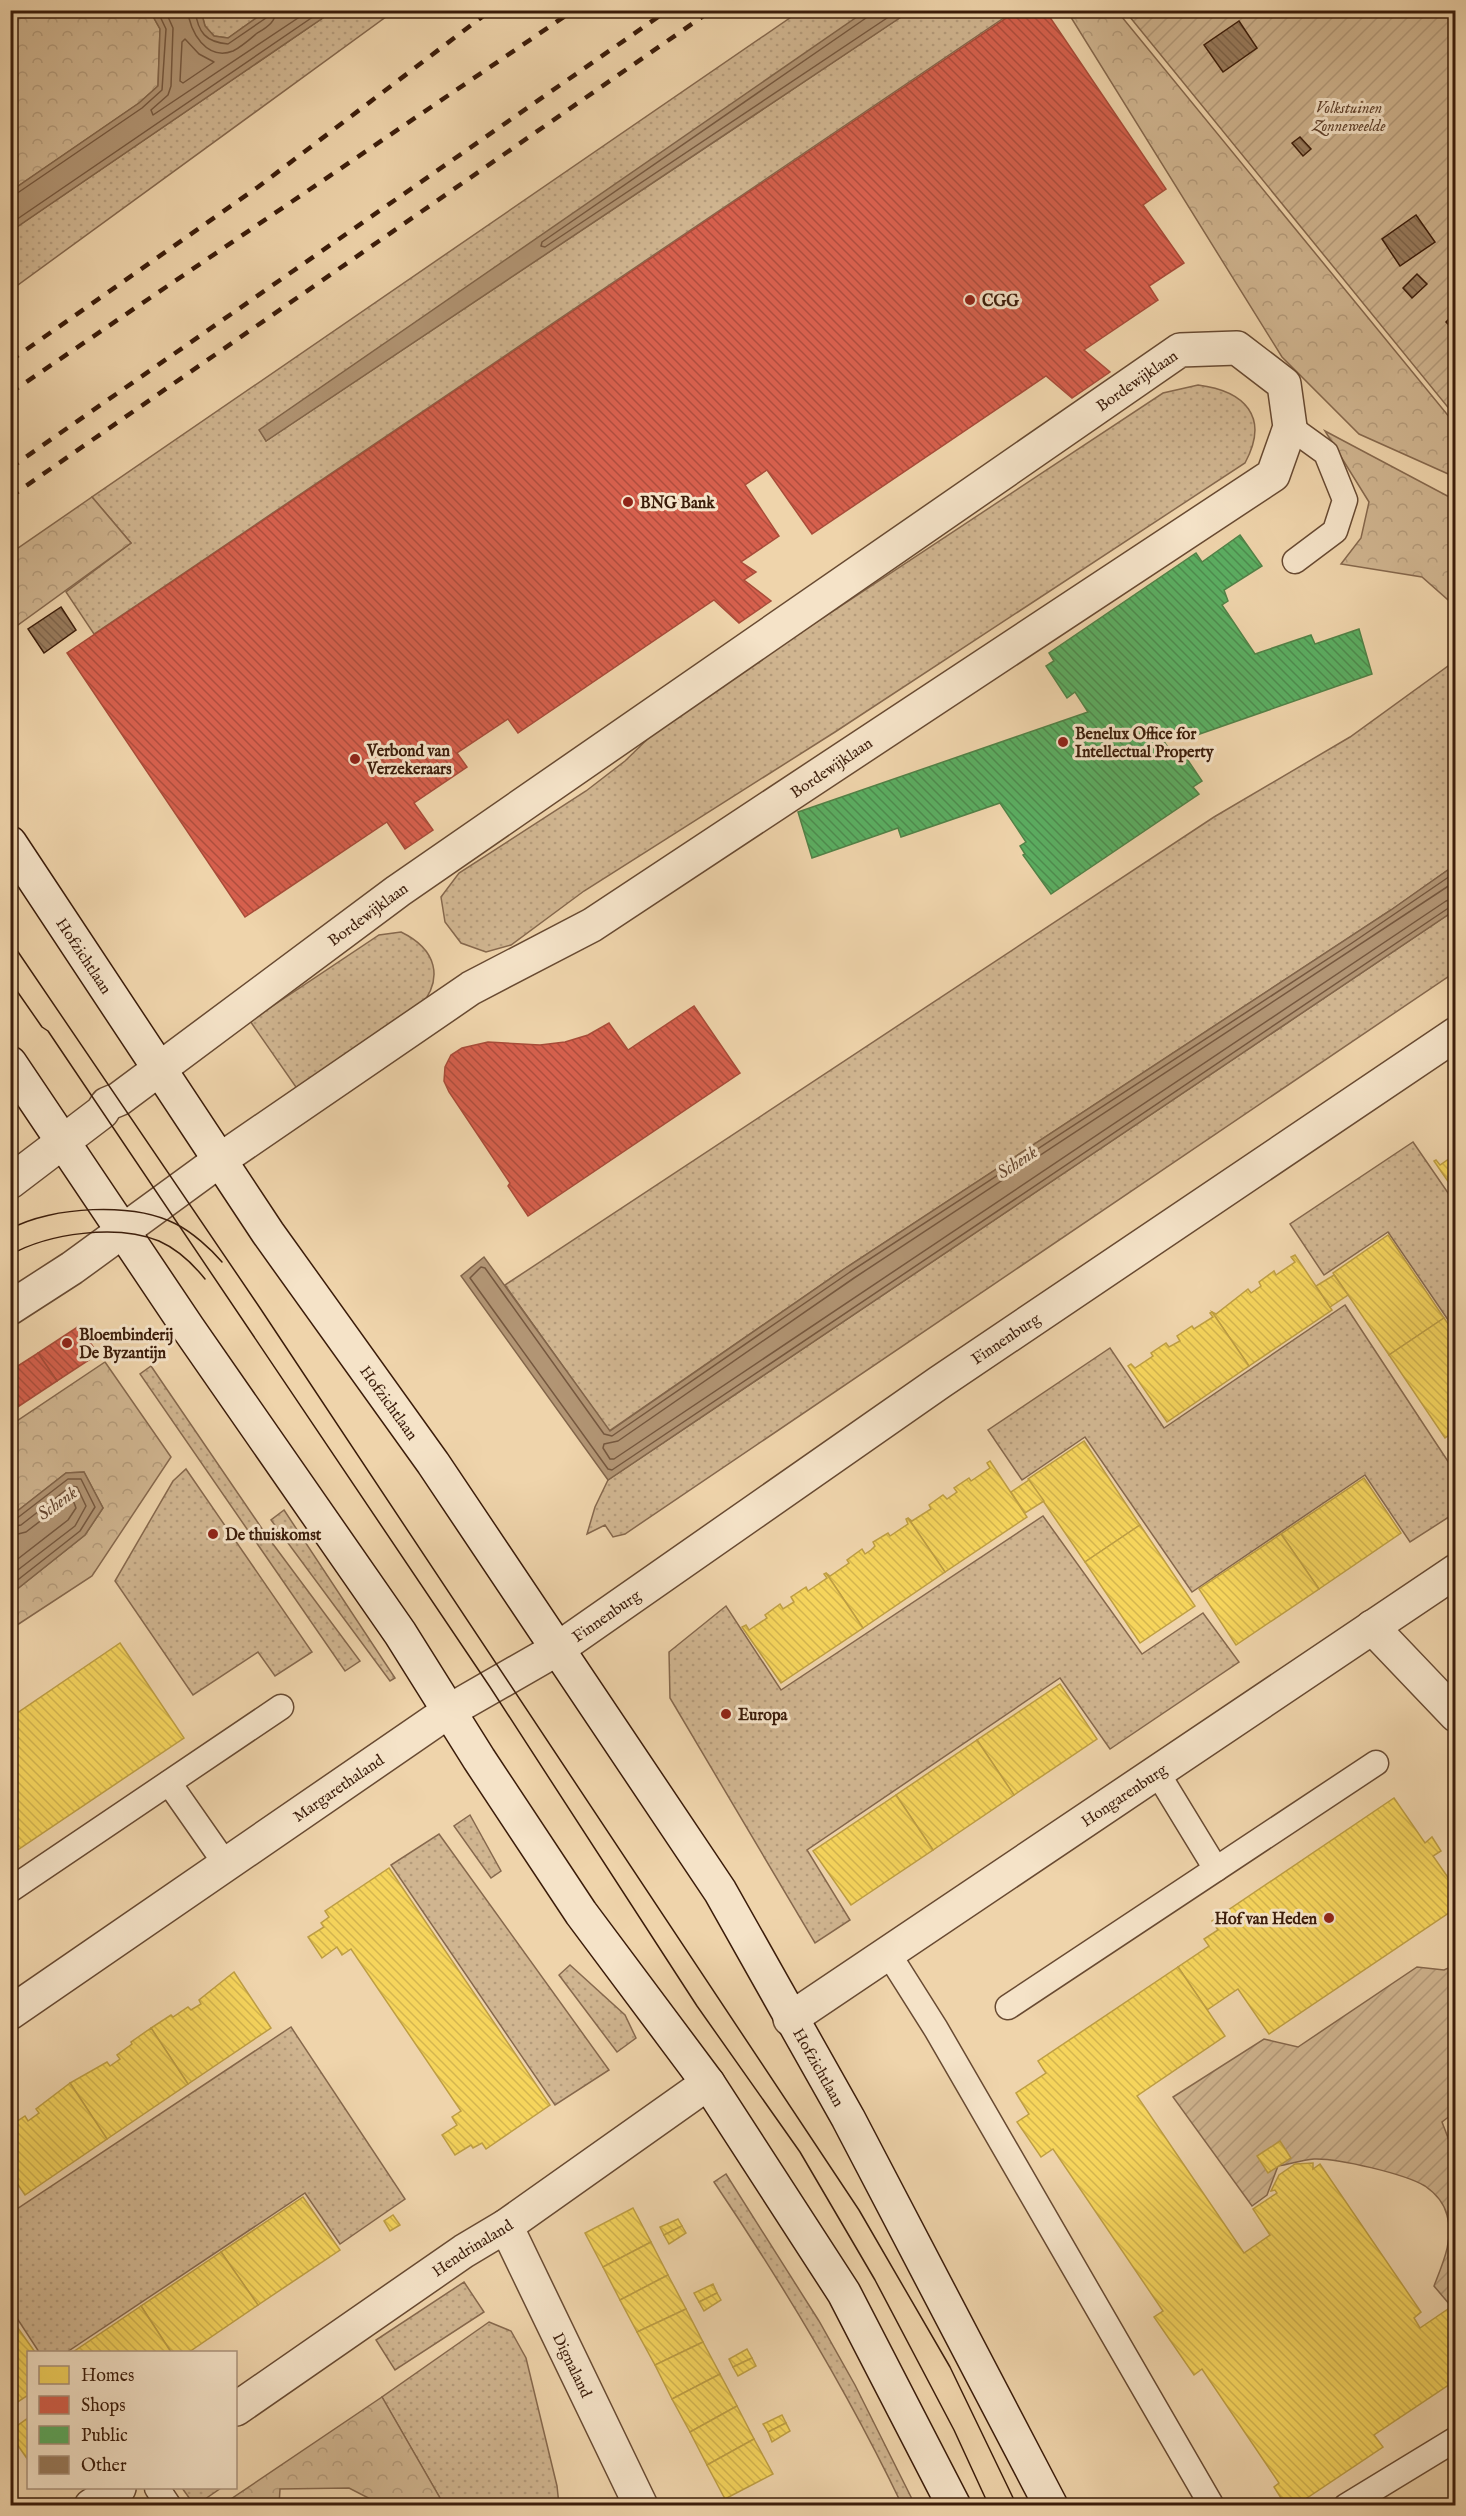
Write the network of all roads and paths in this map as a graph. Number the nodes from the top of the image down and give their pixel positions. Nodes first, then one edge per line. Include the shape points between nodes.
1 (1290, 427) junction
2 (1295, 561) dead end
3 (10, 843) edge
4 (1455, 1034) edge
5 (10, 1063) edge
6 (161, 1068) junction
7 (63, 1142) junction
8 (220, 1160) junction
9 (10, 1182) edge
10 (122, 1230) junction
11 (10, 1308) edge
12 (1455, 1571) edge
13 (1372, 1627) junction
14 (559, 1648) junction
15 (281, 1707) dead end
16 (449, 1711) junction
17 (1455, 1715) edge
18 (1376, 1763) dead end
19 (1158, 1774) junction
20 (169, 1783) junction
21 (227, 1866) junction
22 (1216, 1869) junction
23 (10, 1890) edge
24 (888, 1953) junction
25 (1008, 2007) dead end
26 (10, 2013) edge
27 (790, 2019) junction
28 (708, 2083) junction
29 (506, 2226) junction
30 (237, 2408) edge
31 (1455, 2439) edge
32 (115, 2489) edge
33 (158, 2489) edge
34 (91, 2505) edge
35 (169, 2505) edge
36 (641, 2505) edge
37 (954, 2505) edge
38 (1051, 2505) edge
39 (1212, 2505) edge
40 (1346, 2505) edge

1 - 2 lane via 1326,453 1345,500 1335,531
1 - 6 street, Bordewijklaan via 1284,384 1237,348 1180,350 398,891
1 - 8 street, Bordewijklaan via 1273,475 592,925 471,988
3 - 6 street, Hofzichtlaan
4 - 14 street, Finnenburg via 940,1382
5 - 7 street
6 - 7 street via 107,1104
6 - 8 street, Hofzichtlaan
7 - 9 street
7 - 10 street
8 - 10 street
8 - 14 street, Hofzichtlaan
10 - 11 street
10 - 16 street via 400,1633
12 - 13 street, Hongarenburg
13 - 17 street
13 - 19 street, Hongarenburg
14 - 16 street
14 - 27 street, Hofzichtlaan via 720,1891
15 - 20 lane
16 - 21 street, Margarethaland
16 - 28 street via 581,1913
18 - 22 lane
19 - 22 lane
19 - 24 street, Hongarenburg
20 - 21 lane
20 - 23 lane
21 - 26 street, Margarethaland
22 - 25 lane
24 - 27 street, Hongarenburg
24 - 39 lane
27 - 38 street, Hofzichtlaan via 870,2160
28 - 29 street, Hendrinaland
28 - 37 street via 844,2293
29 - 30 street, Hendrinaland
29 - 36 street, Dignaland
31 - 40 lane
32 - 34 street
33 - 35 lane

